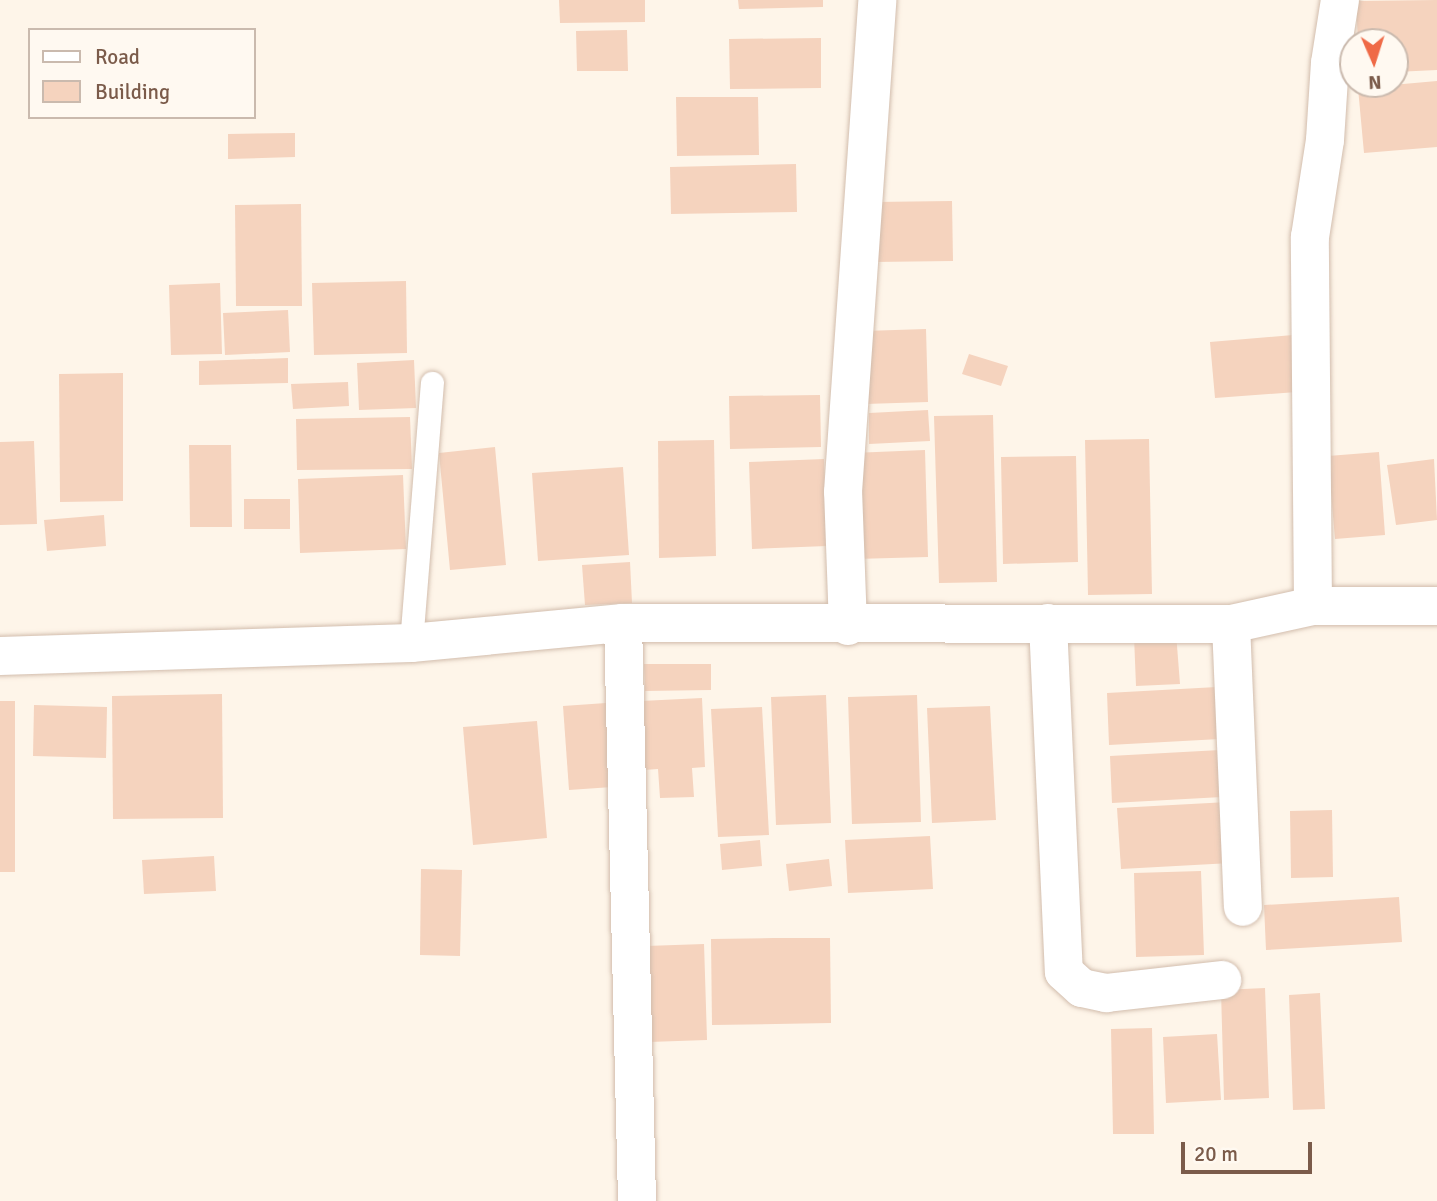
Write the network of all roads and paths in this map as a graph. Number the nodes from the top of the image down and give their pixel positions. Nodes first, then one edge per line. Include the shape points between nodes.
1 (877, 0) edge
2 (1339, 0) edge
3 (432, 383) dead end
4 (1313, 606) junction
5 (1437, 606) edge
6 (623, 623) junction
7 (1048, 623) junction
8 (1231, 624) junction
9 (848, 626) junction
10 (411, 643) junction
11 (0, 656) edge
12 (1243, 907) dead end
13 (1222, 980) dead end
14 (637, 1201) edge

1 - 9 street via 843,492
2 - 4 street via 1310,237
3 - 10 lane
4 - 5 street
4 - 8 street
6 - 9 street
6 - 10 street
6 - 14 street
7 - 8 street
7 - 9 street
7 - 13 street via 1063,972 1082,988 1106,993
8 - 12 street
10 - 11 street

